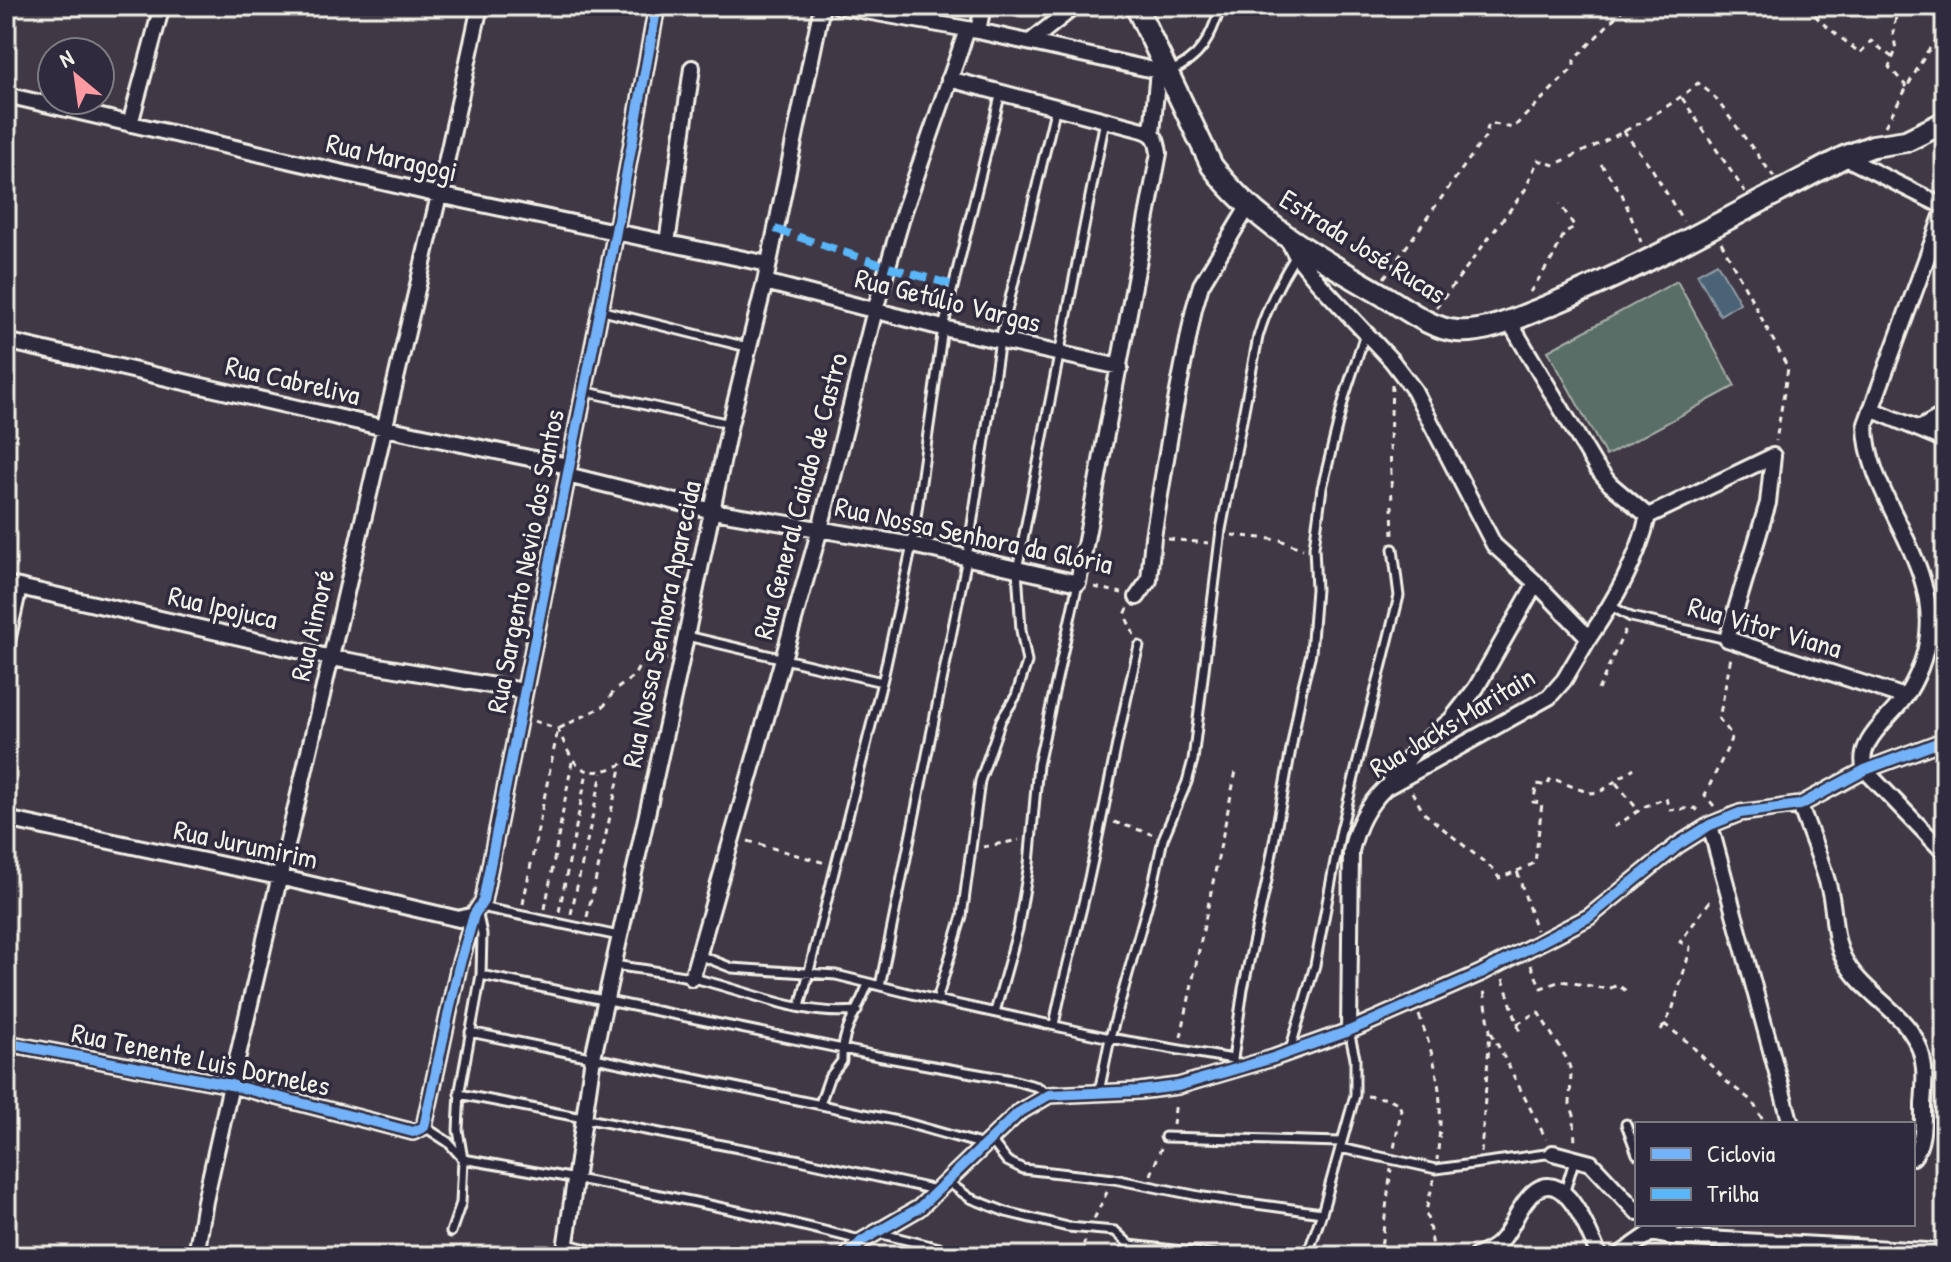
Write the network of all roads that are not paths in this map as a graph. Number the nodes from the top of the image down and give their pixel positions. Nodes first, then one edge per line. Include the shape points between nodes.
1 (162, 6) edge
2 (480, 6) edge
3 (657, 6) edge
4 (822, 6) edge
5 (838, 6) edge
6 (983, 6) edge
7 (1075, 6) edge
8 (1136, 6) edge
9 (1221, 6) edge
10 (972, 30) junction
11 (1030, 42) junction
12 (692, 68) dead end
13 (1163, 72) junction
14 (949, 79) junction
15 (1001, 92) junction
16 (6, 95) edge
17 (1056, 106) junction
18 (1105, 120) junction
19 (1945, 122) edge
20 (130, 124) junction
21 (1148, 131) junction
22 (1844, 157) junction
23 (439, 195) junction
24 (1248, 207) junction
25 (1945, 208) edge
26 (616, 231) junction
27 (667, 243) junction
28 (1292, 246) junction
29 (768, 264) junction
30 (765, 282) junction
31 (599, 310) junction
32 (875, 310) junction
33 (1509, 321) junction
34 (943, 328) junction
35 (1366, 332) junction
36 (1000, 340) junction
37 (6, 341) edge
38 (747, 347) junction
39 (1060, 354) junction
40 (1120, 367) junction
41 (583, 391) junction
42 (1871, 409) junction
43 (1945, 414) edge
44 (730, 424) junction
45 (385, 428) junction
46 (1919, 429) junction
47 (1945, 440) edge
48 (568, 470) junction
49 (713, 511) junction
50 (1648, 516) junction
51 (820, 529) junction
52 (912, 545) junction
53 (1393, 549) road end
54 (967, 558) junction
55 (1017, 570) junction
56 (1078, 583) junction
57 (1536, 583) junction
58 (13, 585) edge
59 (1137, 597) road end
60 (1611, 606) junction
61 (687, 636) junction
62 (1589, 638) junction
63 (1730, 640) junction
64 (6, 646) edge
65 (1139, 646) road end
66 (332, 658) junction
67 (783, 660) junction
68 (882, 682) junction
69 (524, 691) junction
70 (1905, 697) junction
71 (1945, 740) edge
72 (1865, 770) junction
73 (1385, 788) junction
74 (1800, 805) junction
75 (6, 819) edge
76 (1710, 825) junction
77 (1945, 853) edge
78 (279, 877) junction
79 (477, 911) junction
80 (619, 936) junction
81 (699, 955) junction
82 (613, 965) junction
83 (809, 972) junction
84 (481, 975) junction
85 (692, 978) junction
86 (868, 984) junction
87 (880, 986) junction
88 (606, 999) junction
89 (937, 1000) junction
90 (800, 1007) junction
91 (857, 1011) junction
92 (995, 1012) junction
93 (1054, 1025) junction
94 (1349, 1031) junction
95 (470, 1032) junction
96 (1110, 1038) junction
97 (6, 1043) edge
98 (842, 1049) junction
99 (1289, 1052) junction
100 (593, 1057) junction
101 (1234, 1064) junction
102 (231, 1085) junction
103 (1099, 1092) junction
104 (459, 1094) junction
105 (1049, 1095) junction
106 (820, 1104) junction
107 (583, 1117) junction
108 (1790, 1122) edge
109 (425, 1124) junction
110 (1626, 1124) dead end
111 (1168, 1137) road end
112 (987, 1142) junction
113 (1341, 1145) junction
114 (1635, 1149) edge
115 (1553, 1153) joint
116 (1915, 1154) edge
117 (1575, 1157) junction
118 (463, 1159) junction
119 (576, 1178) junction
120 (943, 1187) junction
121 (1564, 1194) junction
122 (1635, 1210) edge
123 (1322, 1213) junction
124 (1659, 1227) edge
125 (451, 1232) dead end
126 (876, 1233) junction
127 (862, 1241) junction
128 (565, 1250) edge
129 (1945, 1252) edge
130 (196, 1256) edge
131 (614, 1256) edge
132 (847, 1256) edge
133 (972, 1256) edge
134 (1226, 1256) edge
135 (1307, 1256) edge
136 (1476, 1256) edge
137 (1599, 1256) edge
138 (1618, 1256) edge

1 - 20 street
2 - 23 street, Rua Aimoré
3 - 26 street, Rua Sargento Nevio dos Santos
4 - 29 street, Rua Nossa Senhora Aparecida
5 - 10 street
6 - 10 street, Rua General Caiado de Castro
7 - 11 street
8 - 13 street, Estrada José Rucas
9 - 13 lane via 1206,45 1187,63
10 - 11 street
10 - 14 street, Rua General Caiado de Castro
11 - 13 street
12 - 27 street
13 - 21 street
13 - 24 street, Estrada José Rucas via 1212,166
14 - 15 street
14 - 32 street, Rua General Caiado de Castro
15 - 17 street
15 - 34 lane
16 - 20 street, Rua Maragogi
17 - 18 street
17 - 36 lane
18 - 21 street
18 - 39 lane
19 - 22 street, Estrada José Rucas via 1906,141
20 - 23 street, Rua Maragogi
21 - 40 street via 1157,140 1159,153
22 - 25 street
22 - 33 street, Estrada José Rucas via 1600,285
23 - 26 street, Rua Maragogi
23 - 45 street, Rua Aimoré
24 - 28 street, Estrada José Rucas
24 - 59 street via 1201,285 1173,417 1149,580
25 - 42 street
26 - 27 street, Rua Maragogi
26 - 31 street, Rua Sargento Nevio dos Santos
27 - 29 street, Rua Maragogi
28 - 33 street, Estrada José Rucas via 1426,321 1457,331
28 - 35 street
28 - 96 lane via 1258,337 1219,545 1193,760 1163,839
29 - 30 street, Rua Nossa Senhora Aparecida
30 - 32 street, Rua Getúlio Vargas
30 - 38 street, Rua Nossa Senhora Aparecida
31 - 38 lane
31 - 41 street, Rua Sargento Nevio dos Santos
32 - 34 street, Rua Getúlio Vargas
32 - 51 street, Rua General Caiado de Castro
33 - 50 street via 1596,467
34 - 36 street, Rua Getúlio Vargas
34 - 52 lane
35 - 57 street via 1414,390 1494,545
35 - 101 lane via 1322,488 1311,653 1243,989
36 - 39 street, Rua Getúlio Vargas
36 - 54 lane
37 - 45 street, Rua Cabreliva
38 - 44 street, Rua Nossa Senhora Aparecida
39 - 40 street, Rua Getúlio Vargas
39 - 55 lane
40 - 56 street
41 - 44 lane
41 - 48 street, Rua Sargento Nevio dos Santos
42 - 46 street
42 - 70 street via 1866,424 1869,451 1926,586 1928,637
43 - 46 street
44 - 49 street, Rua Nossa Senhora Aparecida
45 - 48 street, Rua Cabreliva
45 - 66 street, Rua Aimoré
46 - 47 street
48 - 49 street, Rua Nossa Senhora da Glória
48 - 69 street, Rua Sargento Nevio dos Santos
49 - 51 street, Rua Nossa Senhora da Glória
49 - 61 street, Rua Nossa Senhora Aparecida
50 - 60 street, Rua Jacks Maritain
50 - 63 street via 1773,456 1768,503
51 - 52 street, Rua Nossa Senhora da Glória
51 - 67 street, Rua General Caiado de Castro
52 - 54 street, Rua Nossa Senhora da Glória
52 - 68 lane
53 - 99 lane via 1399,596 1341,830 1315,965
54 - 55 street, Rua Nossa Senhora da Glória
54 - 87 lane
55 - 56 street, Rua Nossa Senhora da Glória
55 - 89 lane via 1027,662 980,781 962,916
56 - 92 lane via 1038,765 1018,929
57 - 62 street
57 - 73 street via 1476,688
58 - 64 street
58 - 66 street, Rua Ipojuca
60 - 62 street, Rua Jacks Maritain
60 - 63 lane, Rua Vitor Viana via 1631,617
61 - 67 lane
61 - 80 street, Rua Nossa Senhora Aparecida
62 - 73 street, Rua Jacks Maritain via 1549,697
63 - 70 street, Rua Vitor Viana
65 - 93 lane
66 - 69 street, Rua Ipojuca
66 - 78 street, Rua Aimoré
67 - 68 lane
67 - 81 street, Rua General Caiado de Castro
68 - 83 lane
69 - 79 street, Rua Sargento Nevio dos Santos
70 - 72 street via 1867,745
71 - 72 street
72 - 74 street
72 - 77 street
73 - 94 street, Rua Jacks Maritain via 1366,810 1351,851
74 - 76 street via 1740,813
74 - 116 street via 1830,891 1842,956 1861,985 1897,1014 1919,1045 1924,1066 1923,1132
75 - 78 street, Rua Jurumirim
76 - 94 street via 1589,917 1481,973
76 - 108 street
78 - 79 street, Rua Jurumirim via 459,919
78 - 102 street, Rua Aimoré
79 - 80 lane
79 - 84 lane
79 - 109 street, Rua Sargento Nevio dos Santos via 458,970
80 - 82 street, Rua Nossa Senhora Aparecida
81 - 83 lane via 732,968
81 - 85 street, Rua General Caiado de Castro
82 - 85 lane
82 - 88 street, Rua Nossa Senhora Aparecida
83 - 86 lane
83 - 90 lane
84 - 88 lane
84 - 95 lane
85 - 90 lane
86 - 87 lane
86 - 91 lane
87 - 89 lane
88 - 98 lane
88 - 100 street, Rua Nossa Senhora Aparecida
89 - 92 lane
90 - 91 lane
91 - 98 lane
92 - 93 lane
93 - 96 lane
94 - 99 street
94 - 113 lane via 1355,1095
95 - 100 lane
95 - 104 lane
96 - 101 lane
96 - 103 lane
97 - 102 street, Rua Tenente Luis Dorneles
98 - 105 lane via 1012,1080
98 - 106 lane via 842,1061
99 - 101 street
100 - 106 lane
100 - 107 street, Rua Nossa Senhora Aparecida
101 - 103 street via 1178,1086
102 - 109 street, Rua Tenente Luis Dorneles via 413,1132
102 - 130 street, Rua Aimoré
103 - 105 street
104 - 107 lane
104 - 118 lane
105 - 112 street via 1018,1113
106 - 112 lane
107 - 119 street, Rua Nossa Senhora Aparecida
107 - 120 lane
109 - 118 lane
110 - 114 lane
111 - 113 lane
112 - 120 street
112 - 123 lane via 1023,1169
113 - 115 lane via 1436,1169
113 - 123 lane
115 - 117 street
117 - 121 lane
117 - 122 street via 1591,1163
118 - 119 lane
118 - 125 lane via 461,1203
119 - 127 lane
119 - 128 street, Rua Nossa Senhora Aparecida
120 - 126 street
120 - 134 lane via 1006,1212 1068,1227 1115,1231 1130,1245
121 - 136 street via 1540,1187 1497,1245
121 - 137 street via 1579,1210
123 - 135 lane
124 - 129 street via 1672,1237
124 - 138 street
126 - 127 street
126 - 133 lane
127 - 132 street
128 - 131 lane

